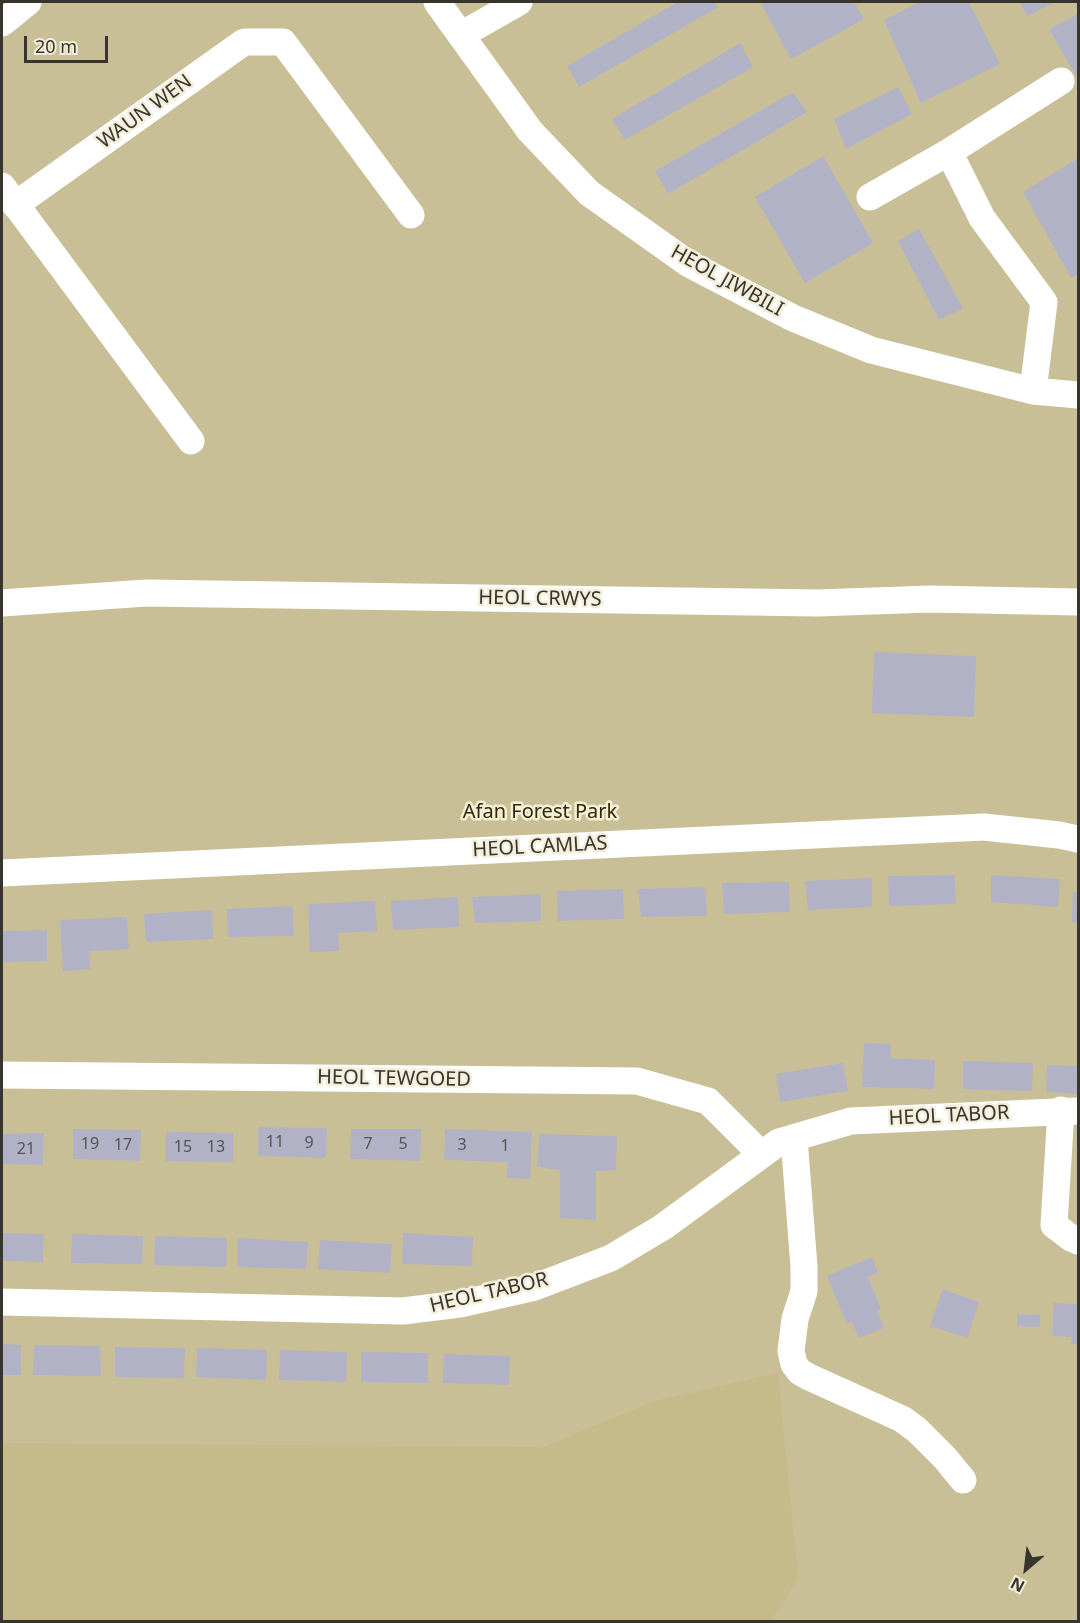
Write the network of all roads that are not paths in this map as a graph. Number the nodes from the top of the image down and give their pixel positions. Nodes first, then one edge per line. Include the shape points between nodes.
1 (437, 2) edge
2 (519, 2) edge
3 (461, 35) junction
4 (1061, 81) dead end
5 (949, 152) junction
6 (8, 195) edge
7 (870, 197) dead end
8 (411, 215) dead end
9 (1033, 391) junction
10 (1078, 395) edge
11 (191, 441) dead end
12 (1078, 602) edge
13 (2, 603) edge
14 (1078, 839) edge
15 (2, 873) edge
16 (2, 1075) edge
17 (1070, 1110) edge
18 (794, 1138) junction
19 (761, 1154) junction
20 (1078, 1241) edge
21 (2, 1302) edge
22 (963, 1480) dead end

1 - 3 street, HEOL JIWBILI
2 - 3 street
3 - 9 street, HEOL JIWBILI via 530,131 589,193 689,264 794,318 871,350
4 - 5 street
5 - 7 street
5 - 9 street via 982,218 1044,302
6 - 8 street, WAUN WEN via 244,42 283,42
6 - 11 street, WAUN WEN
9 - 10 street, HEOL JIWBILI
12 - 13 street, HEOL CRWYS via 930,599 817,603 146,593
14 - 15 street, HEOL CAMLAS via 984,827
16 - 19 street, HEOL TEWGOED via 637,1082 708,1101
17 - 18 street, HEOL TABOR via 851,1121
17 - 20 street via 1054,1225
18 - 19 street, HEOL TABOR
18 - 22 street via 804,1267 804,1291 791,1351 794,1364 809,1377 902,1419
19 - 21 street, HEOL TABOR via 663,1227 611,1258 536,1287 460,1304 403,1311

